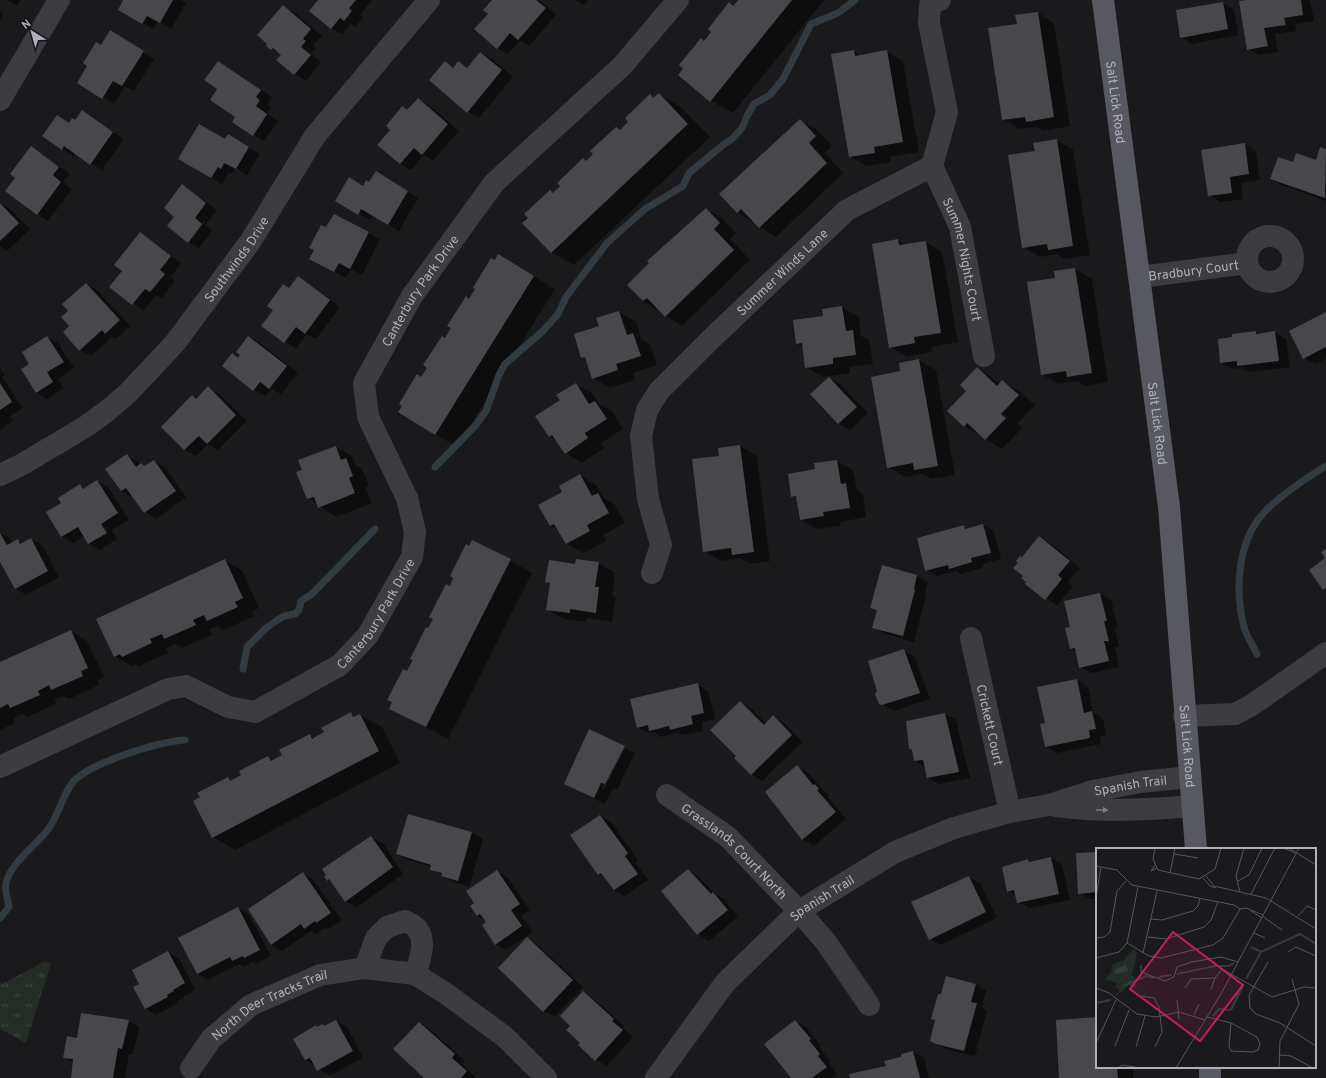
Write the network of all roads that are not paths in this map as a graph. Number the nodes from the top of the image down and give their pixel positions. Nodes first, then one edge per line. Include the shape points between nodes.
1 (60, 0) edge
2 (429, 0) edge
3 (678, 0) edge
4 (940, 0) edge
5 (1103, 0) edge
6 (0, 100) edge
7 (932, 166) junction
8 (1247, 263) dead end
9 (1140, 277) junction
10 (984, 356) dead end
11 (0, 475) edge
12 (652, 573) dead end
13 (971, 638) dead end
14 (1326, 653) edge
15 (1184, 716) junction
16 (0, 767) edge
17 (1190, 777) junction
18 (667, 795) dead end
19 (1049, 805) junction
20 (1192, 806) junction
21 (1010, 812) junction
22 (1196, 848) edge
23 (799, 911) junction
24 (365, 968) junction
25 (415, 974) junction
26 (868, 1005) dead end
27 (192, 1068) dead end
28 (546, 1078) edge
29 (656, 1078) edge

1 - 6 street
2 - 11 street, Southwinds Drive via 315,136 250,242 175,343 128,393 107,411 85,427
3 - 16 street, Canterbury Park Drive via 622,66 494,183 412,296 364,383 368,417 407,498 415,532 412,556 368,635 340,665 255,712 228,707 186,686 168,689
4 - 7 street via 930,5 929,22 947,112
5 - 9 main road, Salt Lick Road
7 - 10 street, Summer Nights Court via 960,228
7 - 12 street, Summer Winds Lane via 847,210 659,391 647,410 642,436 648,499 662,545
8 - 9 street, Bradbury Court
9 - 15 main road, Salt Lick Road via 1169,507
13 - 21 street, Crickett Court
14 - 15 street via 1235,714
15 - 17 main road, Salt Lick Road
17 - 19 street, Spanish Trail via 1141,782 1093,791
17 - 20 main road, Salt Lick Road
18 - 23 street, Grasslands Court North via 728,837
19 -> 20 street, Spanish Trail via 1091,810
19 - 21 street, Spanish Trail
20 - 22 main road, Salt Lick Road
21 - 23 street, Spanish Trail via 954,828 895,852
23 - 26 street, Grasslands Court North via 826,942
23 - 29 street, Spanish Trail via 725,983
24 - 25 street, North Deer Tracks Trail
24 - 25 street via 376,938 387,927 405,921 418,930 422,941 421,956
24 - 27 street, North Deer Tracks Trail via 320,975 251,1005 211,1039
25 - 28 street, North Deer Tracks Trail via 505,1037

